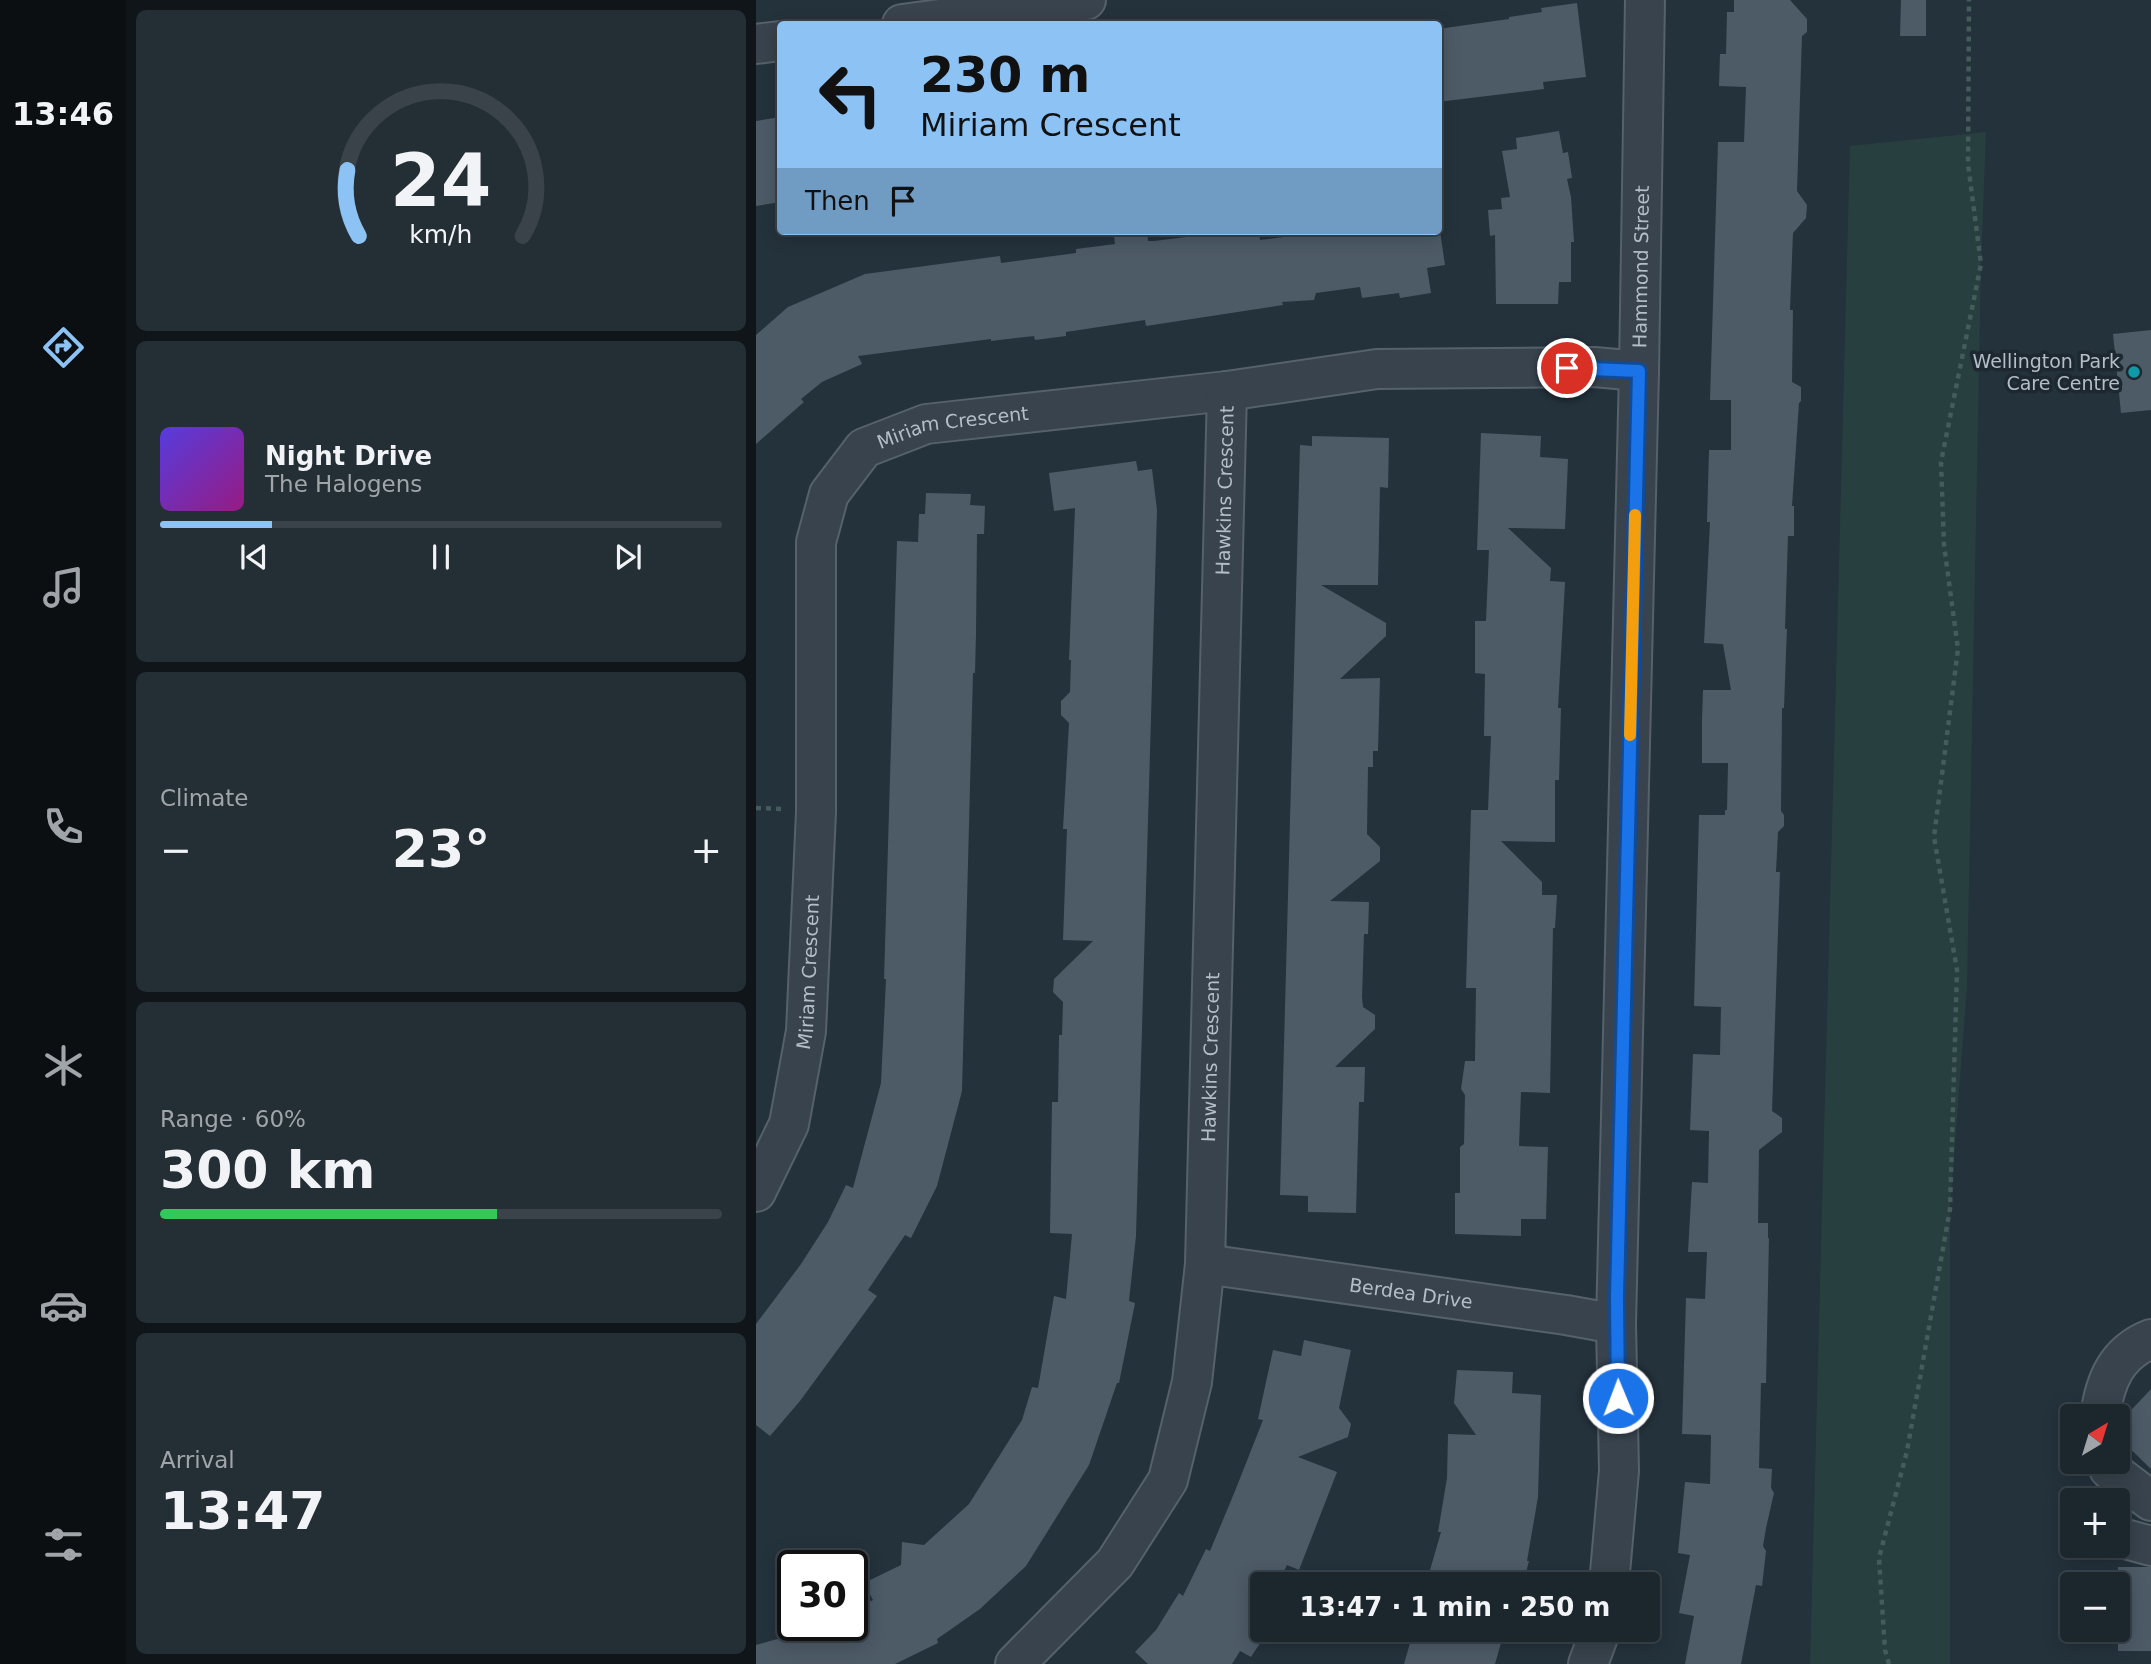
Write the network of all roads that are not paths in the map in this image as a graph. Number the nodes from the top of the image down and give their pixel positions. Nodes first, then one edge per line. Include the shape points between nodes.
1 (1086, 0) edge
2 (1645, 0) edge
3 (925, 21) edge
4 (777, 41) edge
5 (756, 44) edge
6 (1639, 371) junction
7 (1227, 391) junction
8 (756, 1192) edge
9 (1206, 1264) junction
10 (1616, 1324) junction
11 (2151, 1339) edge
12 (2101, 1404) edge
13 (2117, 1474) edge
14 (2151, 1501) edge
15 (2130, 1540) edge
16 (2151, 1546) edge
17 (1610, 1572) edge
18 (1596, 1642) edge
19 (1015, 1664) edge
20 (1588, 1664) edge

1 - 3 street
2 - 6 street, Hammond Street
4 - 5 street
6 - 7 street, Miriam Crescent via 1377,369
6 - 10 street, Hammond Street
7 - 8 street, Miriam Crescent via 926,424 864,448 829,494 816,542 816,812 806,1031 789,1124
7 - 9 street, Hawkins Crescent
9 - 10 street, Berdea Drive
9 - 19 street, Hawkins Crescent via 1192,1382 1168,1480 1115,1563
10 - 17 street, Hammond Street via 1619,1471
11 - 12 street via 2118,1361
13 - 14 street
15 - 16 street
18 - 20 street

